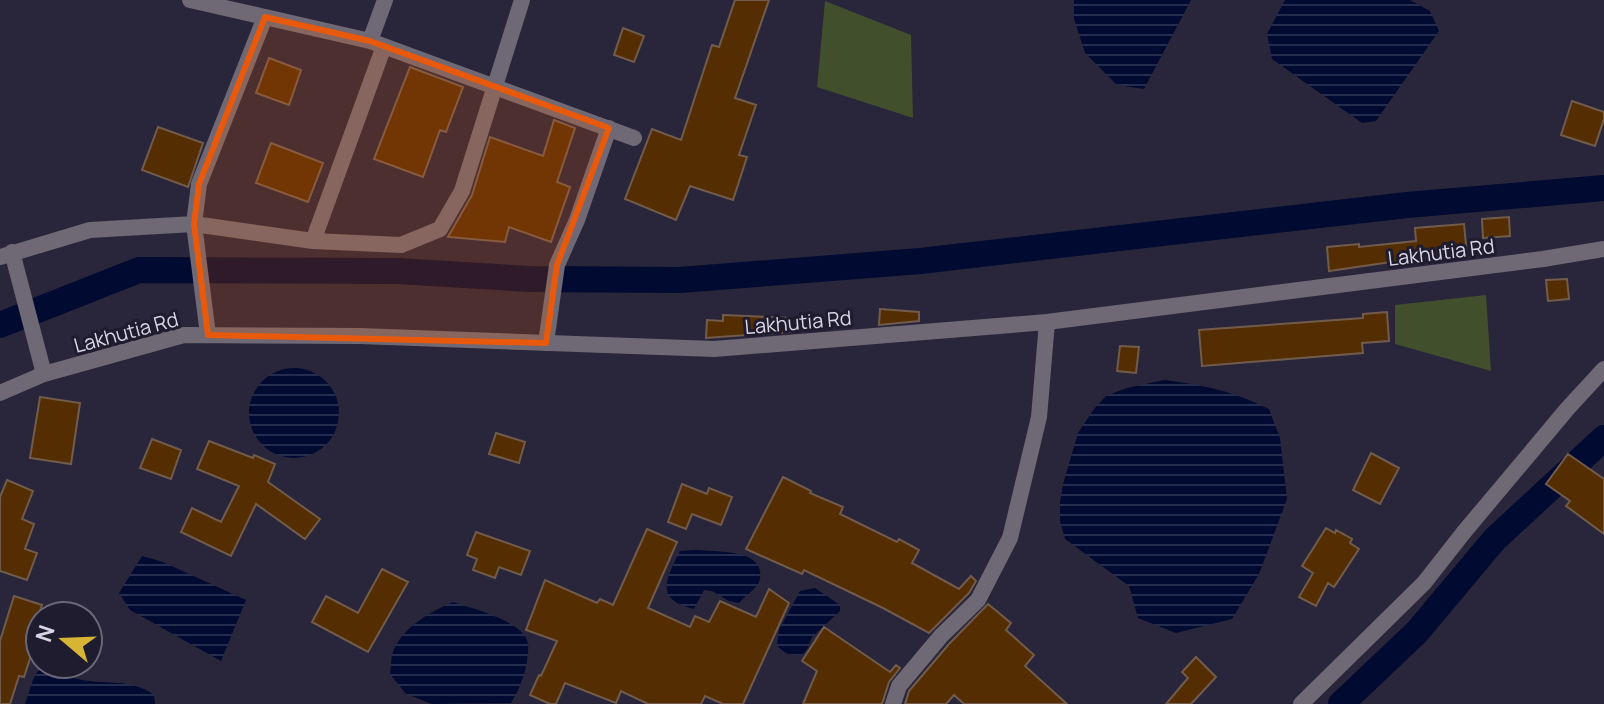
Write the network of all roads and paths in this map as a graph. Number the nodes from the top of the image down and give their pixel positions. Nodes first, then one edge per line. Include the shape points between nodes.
1 (190, 0) edge
2 (385, 0) edge
3 (522, 0) edge
4 (265, 17) junction
5 (377, 43) junction
6 (495, 86) junction
7 (609, 128) junction
8 (634, 138) dead end
9 (194, 224) junction
10 (313, 241) junction
11 (1604, 249) edge
12 (6, 254) edge
13 (1047, 322) junction
14 (208, 335) junction
15 (546, 343) junction
16 (1604, 369) edge
17 (44, 374) junction
18 (0, 393) edge
19 (893, 704) edge
20 (1301, 704) edge

1 - 4 street
2 - 5 street
3 - 6 street
4 - 5 street
4 - 9 street via 199,184
5 - 6 street
5 - 10 street
6 - 7 street
6 - 10 street via 462,191 440,229 401,245
7 - 8 street
7 - 15 street via 557,265
9 - 10 street
9 - 12 street via 90,230
9 - 14 street
11 - 13 street, Lakhutia Rd
12 - 17 street
13 - 15 street, Lakhutia Rd via 714,349
13 - 19 street via 1039,417 1010,538 978,600 899,686
14 - 15 street, Lakhutia Rd
14 - 17 street, Lakhutia Rd via 184,335
16 - 20 street via 1424,583
17 - 18 street, Lakhutia Rd

